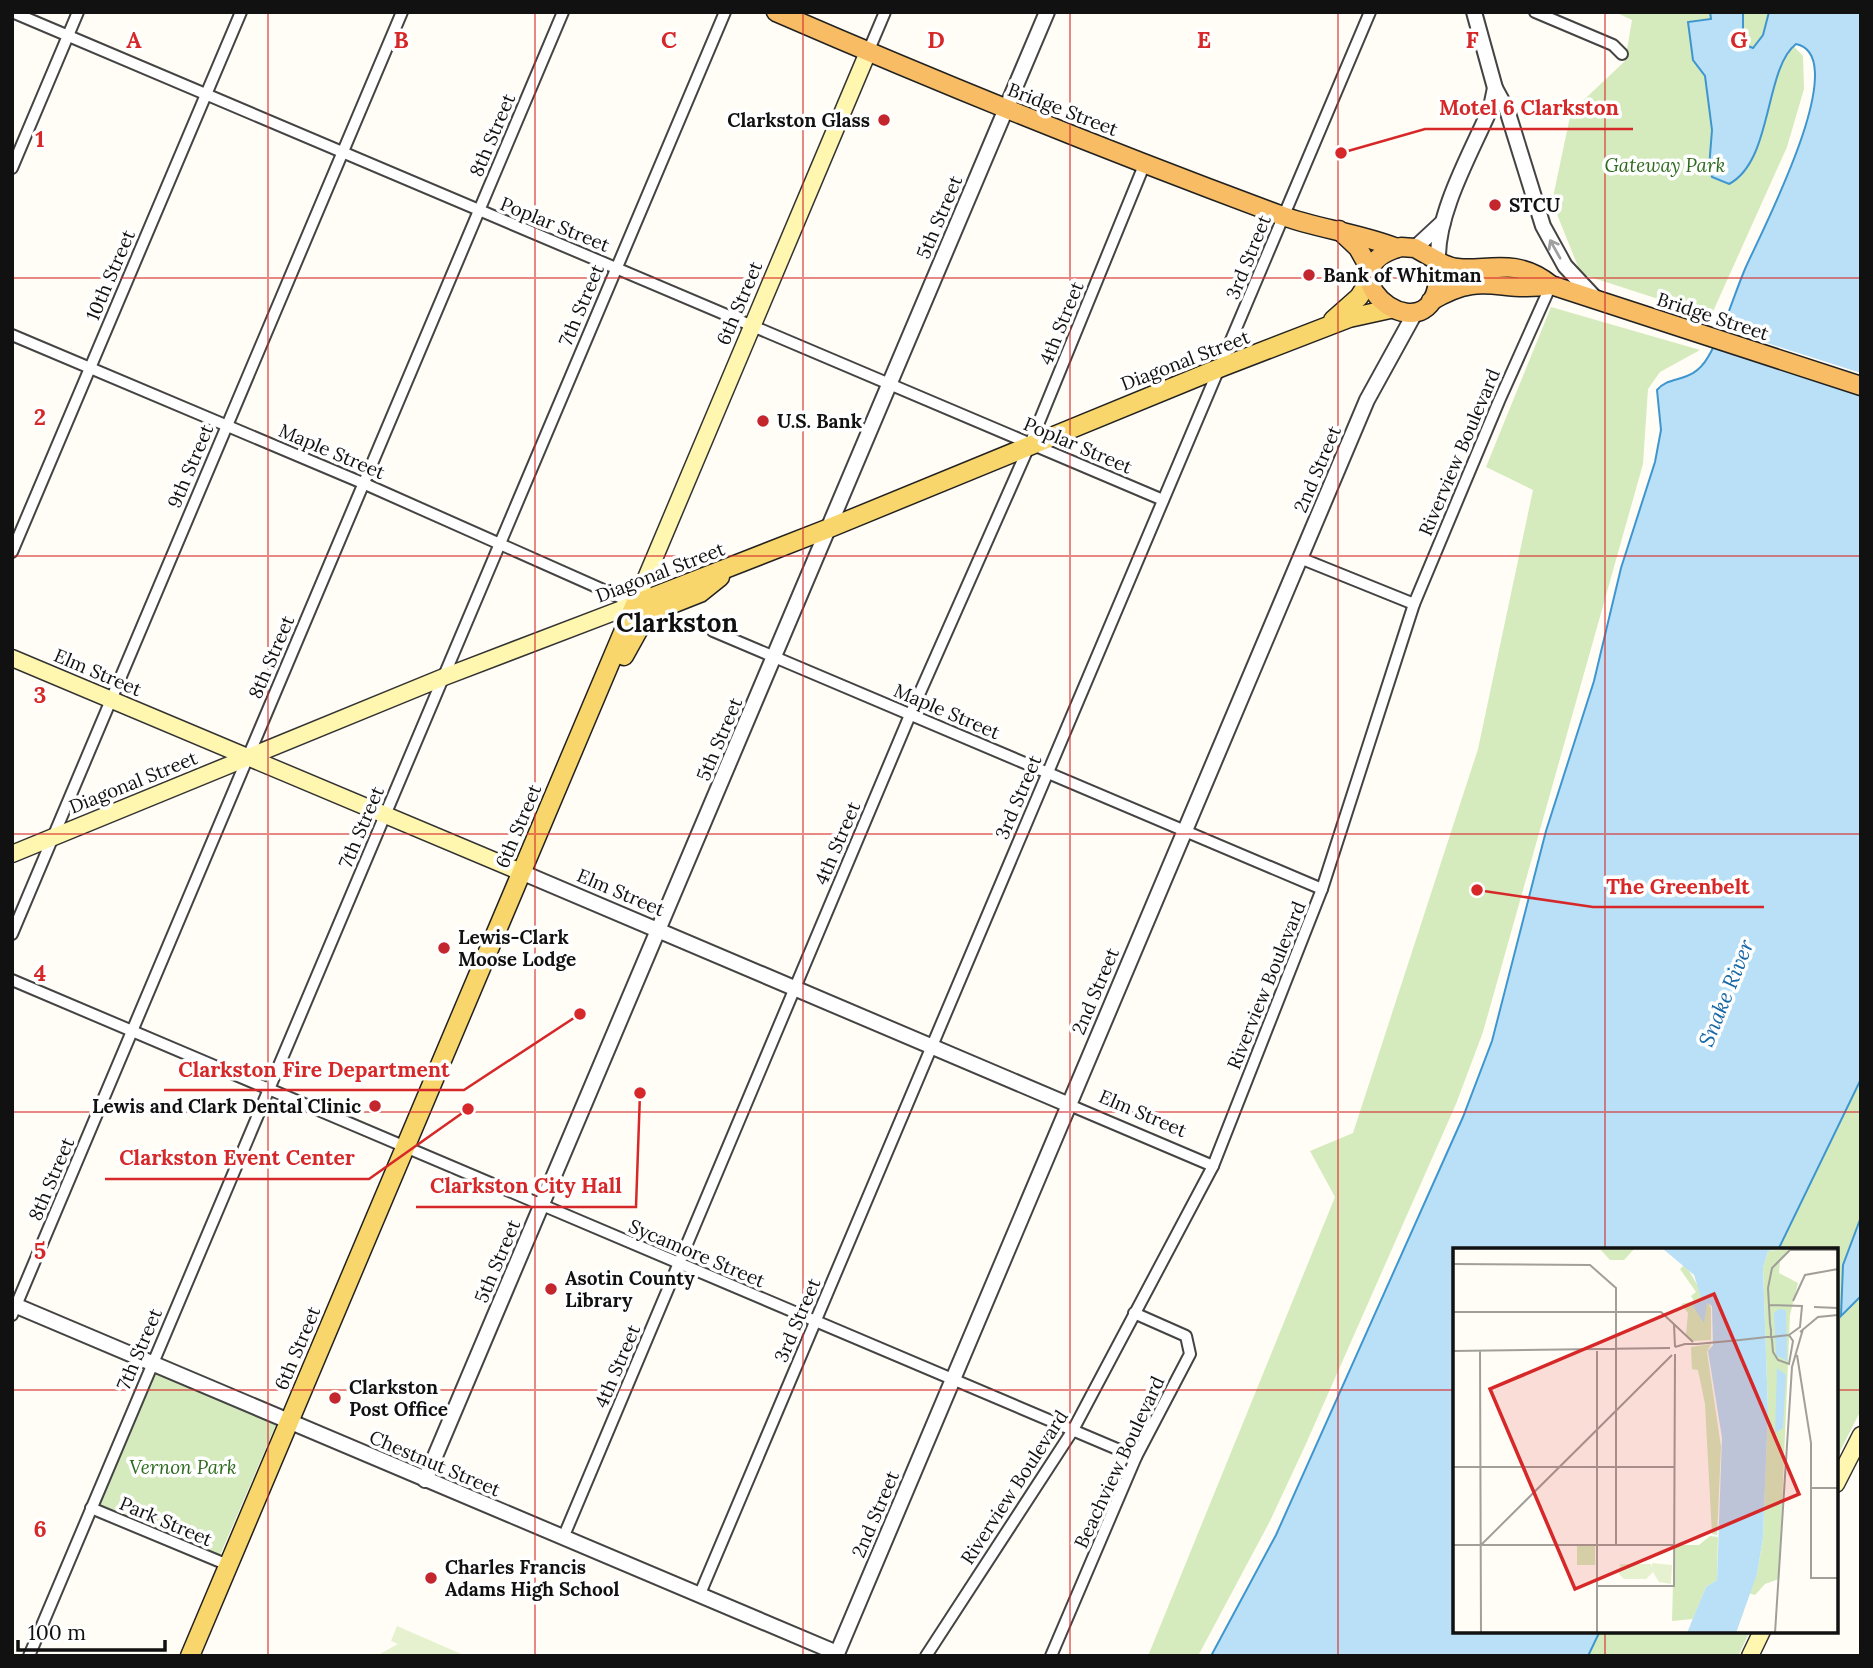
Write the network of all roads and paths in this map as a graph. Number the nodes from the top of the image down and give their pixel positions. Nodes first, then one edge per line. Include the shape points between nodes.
1 (12, 12) edge
2 (78, 12) edge
3 (241, 12) edge
4 (402, 12) edge
5 (563, 12) edge
6 (725, 12) edge
7 (776, 12) edge
8 (885, 12) edge
9 (1047, 12) edge
10 (1370, 12) edge
11 (1535, 12) edge
12 (1476, 14) edge
13 (68, 36) junction
14 (868, 52) junction
15 (1622, 54) dead end
16 (1495, 88) junction
17 (205, 96) junction
18 (1006, 109) junction
19 (342, 153) junction
20 (1145, 163) junction
21 (12, 168) edge
22 (479, 212) junction
23 (1284, 216) junction
24 (1444, 220) junction
25 (1339, 230) junction
26 (1406, 248) junction
27 (1438, 261) junction
28 (615, 268) junction
29 (1371, 275) junction
30 (1551, 285) junction
31 (1599, 301) junction
32 (1423, 306) junction
33 (1392, 310) junction
34 (752, 326) junction
35 (1322, 329) junction
36 (12, 335) edge
37 (1397, 345) junction
38 (1222, 367) junction
39 (90, 368) junction
40 (889, 383) junction
41 (1861, 386) edge
42 (225, 426) junction
43 (1030, 444) junction
44 (365, 484) junction
45 (1163, 500) junction
46 (827, 529) junction
47 (499, 543) junction
48 (12, 552) edge
49 (1300, 558) junction
50 (736, 565) junction
51 (635, 604) junction
52 (1415, 604) junction
53 (713, 631) dead end
54 (775, 656) junction
55 (12, 658) edge
56 (609, 664) junction
57 (444, 677) junction
58 (111, 700) junction
59 (910, 715) junction
60 (247, 757) junction
61 (1047, 772) junction
62 (385, 816) junction
63 (1184, 830) junction
64 (54, 837) junction
65 (12, 853) edge
66 (521, 873) junction
67 (1322, 889) junction
68 (658, 931) junction
69 (12, 934) edge
70 (12, 980) edge
71 (795, 989) junction
72 (132, 1032) junction
73 (931, 1047) junction
74 (269, 1090) junction
75 (1068, 1104) junction
76 (406, 1147) junction
77 (1213, 1166) junction
78 (541, 1205) junction
79 (680, 1265) junction
80 (14, 1308) edge
81 (1134, 1312) junction
82 (815, 1322) junction
83 (152, 1364) junction
84 (952, 1379) junction
85 (289, 1421) junction
86 (1073, 1430) junction
87 (1861, 1435) edge
88 (1136, 1457) junction
89 (425, 1480) junction
90 (1838, 1480) edge
91 (91, 1508) junction
92 (563, 1538) junction
93 (228, 1565) junction
94 (699, 1596) junction
95 (1761, 1633) edge
96 (839, 1655) edge
97 (29, 1656) edge
98 (191, 1656) edge
99 (926, 1656) edge
100 (1051, 1656) edge
101 (1750, 1656) edge

1 - 13 street, Poplar Street
2 - 13 street
3 - 17 street, 10th Street
4 - 19 street, 9th Street
5 - 22 street, 8th Street
6 - 28 street, 7th Street
7 - 14 highway, Bridge Street
8 - 14 street, 6th Street
9 - 18 street, 5th Street
10 - 23 street, 3rd Street
11 - 15 street via 1614,45
12 - 16 street
13 - 17 street, Poplar Street
13 - 21 street
14 - 18 highway, Bridge Street
14 - 34 main road, 6th Street
16 - 24 street
31 -> 16 street via 1565,266 1543,226 1507,110
17 - 19 street, Poplar Street
17 - 39 street, 10th Street
18 - 20 highway, Bridge Street
18 - 40 street, 5th Street
19 - 22 street, Poplar Street
19 - 42 street, 9th Street
20 - 23 highway, Bridge Street
20 - 43 street, 4th Street
22 - 28 street, Poplar Street
22 - 44 street, 8th Street
23 - 25 highway, Bridge Street
23 - 38 street, 3rd Street
24 - 26 street
24 - 27 street
25 - 26 highway, Bridge Street
25 - 29 highway via 1358,248
26 - 27 highway
26 - 29 highway via 1381,258
27 - 30 highway, Bridge Street via 1457,269 1513,266 1539,275
27 - 32 highway via 1439,279
28 - 34 street, Poplar Street
28 - 47 street, 7th Street
29 - 33 highway via 1374,292
29 - 35 main road, Diagonal Street via 1359,297
30 - 31 highway, Bridge Street
30 - 32 highway, Bridge Street via 1529,289 1479,282 1451,289
30 - 52 street, Riverview Boulevard
31 - 41 highway, Bridge Street
32 - 33 highway
32 - 37 street, 2nd Street
33 - 35 main road, Diagonal Street
33 - 37 street
34 - 40 street, Poplar Street
34 - 51 main road, 6th Street
35 - 38 main road, Diagonal Street
36 - 39 street, Maple Street
37 - 49 street, 2nd Street via 1372,388
38 - 43 main road, Diagonal Street
38 - 45 street, 3rd Street
39 - 42 street, Maple Street
39 - 48 street, 10th Street
40 - 43 street, Poplar Street
40 - 46 street, 5th Street
42 - 44 street, Maple Street
42 - 58 street, 9th Street
43 - 45 street, Poplar Street
43 - 46 main road, Diagonal Street
43 - 59 street, 4th Street
44 - 47 street, Maple Street
44 - 60 street, 8th Street
45 - 61 street, 3rd Street
46 - 50 main road, Diagonal Street
46 - 54 street, 5th Street
47 - 51 street, Maple Street
47 - 57 street, 7th Street
49 - 52 street
49 - 63 street, 2nd Street
50 - 51 main road, Diagonal Street
50 - 56 main road via 700,593 657,610 645,620 623,658
51 - 56 main road, 6th Street
51 - 57 main road, Diagonal Street
52 - 67 street, Riverview Boulevard
53 - 54 street, Maple Street
54 - 59 street, Maple Street
54 - 68 street, 5th Street
55 - 58 main road, Elm Street
56 - 66 main road, 6th Street
57 - 60 main road, Diagonal Street
57 - 62 street, 7th Street
58 - 60 main road, Elm Street
58 - 64 street, 9th Street
59 - 61 street, Maple Street
59 - 71 street, 4th Street
60 - 62 main road, Elm Street
60 - 64 main road, Diagonal Street
60 - 72 street, 8th Street
61 - 63 street, Maple Street
61 - 73 street, 3rd Street
62 - 66 main road, Elm Street
62 - 74 street, 7th Street
63 - 67 street, Maple Street
63 - 75 street, 2nd Street
64 - 65 main road, Diagonal Street
64 - 69 street, 9th Street
66 - 68 street, Elm Street
66 - 76 main road, 6th Street
67 - 77 street, Riverview Boulevard
68 - 71 street, Elm Street
68 - 78 street, 5th Street
70 - 72 street, Sycamore Street
71 - 73 street, Elm Street
71 - 79 street, 4th Street
72 - 74 street, Sycamore Street
72 - 80 street, 8th Street
73 - 75 street, Elm Street
73 - 82 street, 3rd Street
74 - 76 street, Sycamore Street
74 - 83 street, 7th Street
75 - 77 street, Elm Street
75 - 84 street, 2nd Street
76 - 78 street, Sycamore Street
76 - 85 main road, 6th Street
77 - 81 street, Riverview Boulevard
78 - 79 street, Sycamore Street
78 - 89 street, 5th Street
79 - 82 street, Sycamore Street
79 - 92 street, 4th Street
80 - 83 street, Chestnut Street
81 - 86 street, Riverview Boulevard
81 - 88 street, Beachview Boulevard via 1186,1336 1190,1345 1190,1354
82 - 84 street, Sycamore Street
82 - 94 street, 3rd Street
83 - 85 street, Chestnut Street
83 - 91 street, 7th Street
84 - 86 street, Sycamore Street
84 - 96 street, 2nd Street
85 - 89 street, Chestnut Street
85 - 93 main road, 6th Street
86 - 88 street, Sycamore Street
86 - 99 street, Riverview Boulevard
87 - 90 main road
88 - 100 street, Beachview Boulevard
89 - 92 street, Chestnut Street
91 - 93 street, Park Street
91 - 97 street, 7th Street
92 - 94 street, Chestnut Street
93 - 98 main road, 6th Street
94 - 96 street, Chestnut Street
95 - 101 main road

